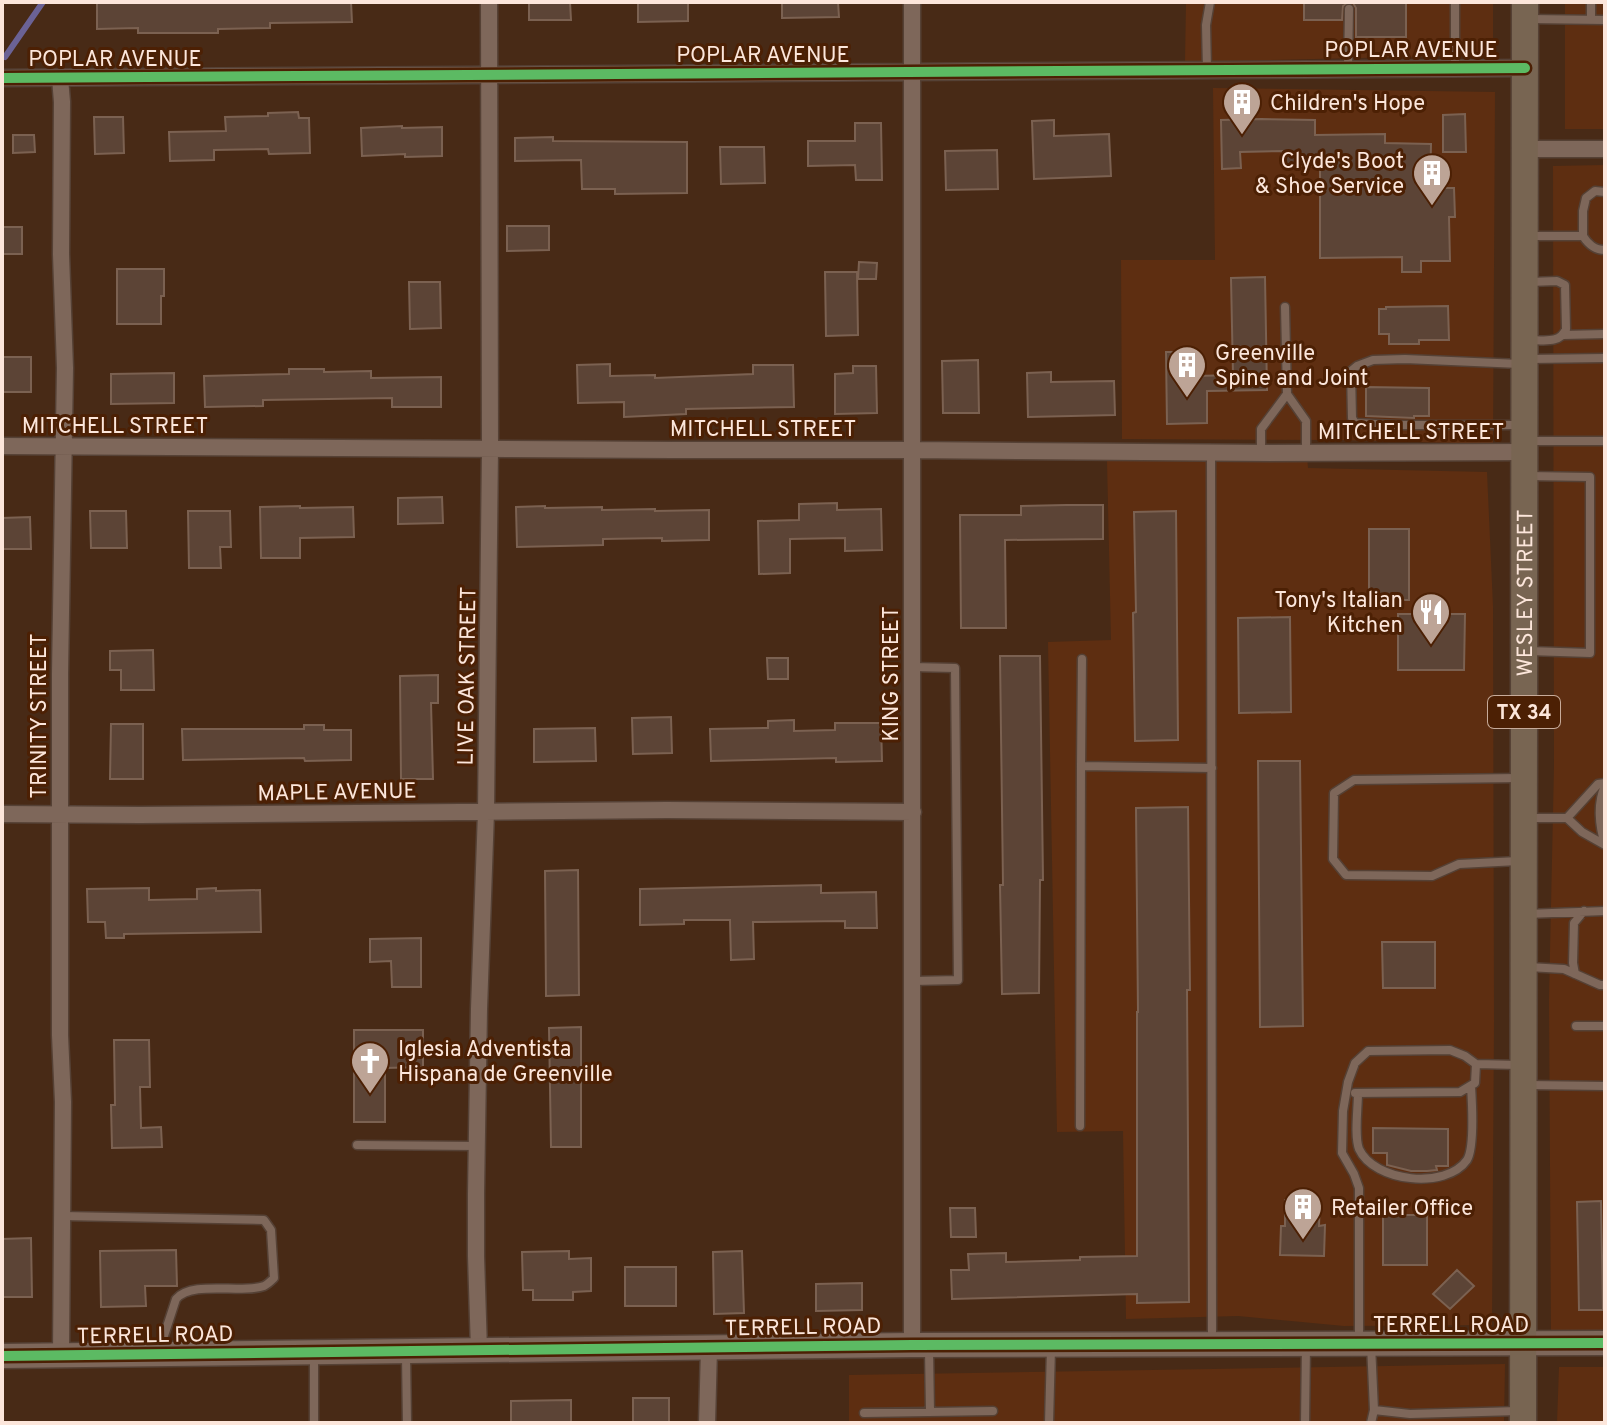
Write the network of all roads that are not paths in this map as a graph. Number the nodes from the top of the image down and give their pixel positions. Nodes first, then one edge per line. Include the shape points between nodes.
1 (489, 2) edge
2 (912, 2) edge
3 (1210, 2) edge
4 (1455, 2) edge
5 (1591, 2) edge
6 (1349, 9) dead end
7 (1525, 10) edge
8 (1591, 20) junction
9 (1605, 20) edge
10 (1525, 68) junction
11 (1348, 69) junction
12 (1455, 69) junction
13 (1207, 70) junction
14 (912, 73) junction
15 (489, 76) junction
16 (2, 78) edge
17 (60, 78) junction
18 (1525, 149) junction
19 (1605, 149) edge
20 (1605, 192) edge
21 (1525, 236) junction
22 (1583, 236) junction
23 (1605, 250) edge
24 (1525, 282) junction
25 (1285, 307) dead end
26 (1605, 334) edge
27 (1563, 335) junction
28 (1524, 354) junction
29 (1605, 358) edge
30 (1287, 394) junction
31 (1605, 441) edge
32 (2, 446) edge
33 (63, 446) junction
34 (490, 448) junction
35 (1524, 449) junction
36 (911, 450) junction
37 (1211, 452) junction
38 (1261, 453) junction
39 (1306, 453) junction
40 (1524, 651) junction
41 (1082, 659) dead end
42 (912, 667) junction
43 (1081, 766) junction
44 (1212, 768) junction
45 (1524, 778) junction
46 (1605, 784) edge
47 (486, 812) junction
48 (913, 812) junction
49 (2, 814) edge
50 (60, 814) junction
51 (1524, 818) junction
52 (1567, 818) junction
53 (1605, 844) edge
54 (1524, 861) junction
55 (1584, 911) junction
56 (1605, 911) edge
57 (1524, 914) junction
58 (1523, 967) junction
59 (1575, 974) junction
60 (913, 981) junction
61 (1605, 985) edge
62 (1576, 1026) dead end
63 (1605, 1026) edge
64 (1476, 1064) junction
65 (1523, 1075) junction
66 (1471, 1086) junction
67 (1605, 1086) edge
68 (1346, 1093) junction
69 (1358, 1093) junction
70 (1080, 1126) dead end
71 (357, 1145) dead end
72 (478, 1146) junction
73 (63, 1216) junction
74 (1523, 1343) junction
75 (1605, 1343) edge
76 (1051, 1344) junction
77 (1212, 1344) junction
78 (1306, 1344) junction
79 (1365, 1344) junction
80 (921, 1345) junction
81 (709, 1348) junction
82 (479, 1350) junction
83 (405, 1351) junction
84 (314, 1352) junction
85 (158, 1354) junction
86 (61, 1355) junction
87 (2, 1356) edge
88 (1374, 1410) junction
89 (993, 1411) dead end
90 (930, 1412) junction
91 (864, 1413) dead end
92 (1523, 1417) edge
93 (314, 1423) edge
94 (407, 1423) edge
95 (707, 1423) edge
96 (1049, 1423) edge
97 (1305, 1423) edge
98 (1371, 1423) edge

1 - 15 street, LIVE OAK STREET
2 - 14 street, KING STREET
3 - 13 lane
4 - 12 lane
5 - 8 lane
6 - 11 lane
7 - 8 lane
7 - 10 main road, WESLEY STREET / TX 34
8 - 9 lane
10 - 12 street, POPLAR AVENUE
10 - 18 main road, WESLEY STREET / TX 34
11 - 12 street, POPLAR AVENUE
11 - 13 street, POPLAR AVENUE
13 - 14 street, POPLAR AVENUE
14 - 15 street, POPLAR AVENUE
14 - 36 street, KING STREET
15 - 17 street, POPLAR AVENUE
15 - 34 street, LIVE OAK STREET
16 - 17 street, POPLAR AVENUE
17 - 33 street, TRINITY STREET
18 - 19 street
18 - 21 main road, WESLEY STREET / TX 34
20 - 22 lane via 1586,198
21 - 22 lane
21 - 24 main road, WESLEY STREET / TX 34
22 - 23 lane via 1588,244
24 - 27 lane via 1565,285
24 - 28 main road, WESLEY STREET / TX 34
25 - 30 lane
26 - 27 lane
27 - 28 lane
28 - 29 lane
28 - 35 main road, WESLEY STREET / TX 34
28 - 35 lane via 1501,364 1373,360 1351,371 1355,423 1396,425
30 - 38 lane via 1261,429
30 - 39 lane via 1306,421
31 - 35 lane
32 - 33 street, MITCHELL STREET
33 - 34 street, MITCHELL STREET
33 - 50 street, TRINITY STREET
34 - 36 street, MITCHELL STREET
34 - 47 street, LIVE OAK STREET
35 - 39 street, MITCHELL STREET
35 - 40 main road, WESLEY STREET / TX 34
35 - 40 lane via 1590,477 1590,653
36 - 37 street, MITCHELL STREET
36 - 42 street, KING STREET
37 - 38 street, MITCHELL STREET
37 - 44 lane
38 - 39 street, MITCHELL STREET
40 - 45 main road, WESLEY STREET / TX 34
41 - 43 lane
42 - 48 street, KING STREET
42 - 60 lane via 955,668 958,965 958,980
43 - 44 lane
43 - 70 lane
44 - 77 lane
45 - 51 main road, WESLEY STREET / TX 34
45 - 54 lane via 1354,780 1334,793 1333,859 1346,875 1361,876 1432,876 1459,864
46 - 52 lane via 1598,784
46 - 53 lane
47 - 48 street, MAPLE AVENUE
47 - 50 street, MAPLE AVENUE
47 - 72 street, LIVE OAK STREET
48 - 60 street, KING STREET
49 - 50 street, MAPLE AVENUE
50 - 73 street, TRINITY STREET
51 - 52 lane
51 - 54 main road, WESLEY STREET / TX 34
52 - 53 lane
54 - 57 main road, WESLEY STREET / TX 34
55 - 56 lane
55 - 57 lane
55 - 59 lane via 1574,923
57 - 58 main road, WESLEY STREET / TX 34
58 - 59 lane
58 - 65 main road, WESLEY STREET / TX 34
59 - 61 lane
60 - 80 street, KING STREET
62 - 63 lane
64 - 65 lane
64 - 66 lane
64 - 68 lane via 1450,1050 1368,1051 1355,1063
65 - 67 lane
65 - 74 main road, WESLEY STREET / TX 34
66 - 69 lane via 1460,1092
66 - 69 lane via 1469,1157 1456,1172 1437,1178 1399,1177 1366,1160 1357,1145
68 - 69 lane
68 - 79 lane via 1342,1153 1359,1188
71 - 72 lane
72 - 82 street, LIVE OAK STREET
73 - 85 lane via 264,1220 269,1226 274,1278 263,1286 181,1293
73 - 86 street, TRINITY STREET
74 - 75 street, TERRELL ROAD
74 - 79 street, TERRELL ROAD
74 - 92 main road, WESLEY STREET / TX 34
76 - 77 street, TERRELL ROAD
76 - 80 street, TERRELL ROAD
76 - 96 lane
77 - 78 street, TERRELL ROAD
78 - 79 street, TERRELL ROAD
78 - 97 lane
79 - 88 lane
80 - 81 street, TERRELL ROAD
80 - 90 lane
81 - 82 street, TERRELL ROAD
81 - 95 street
82 - 83 street, TERRELL ROAD
83 - 84 street, TERRELL ROAD
83 - 94 lane
84 - 85 street, TERRELL ROAD
84 - 93 lane
85 - 86 street, TERRELL ROAD
86 - 87 street, TERRELL ROAD
88 - 92 lane
88 - 98 lane
89 - 90 lane
90 - 91 lane

